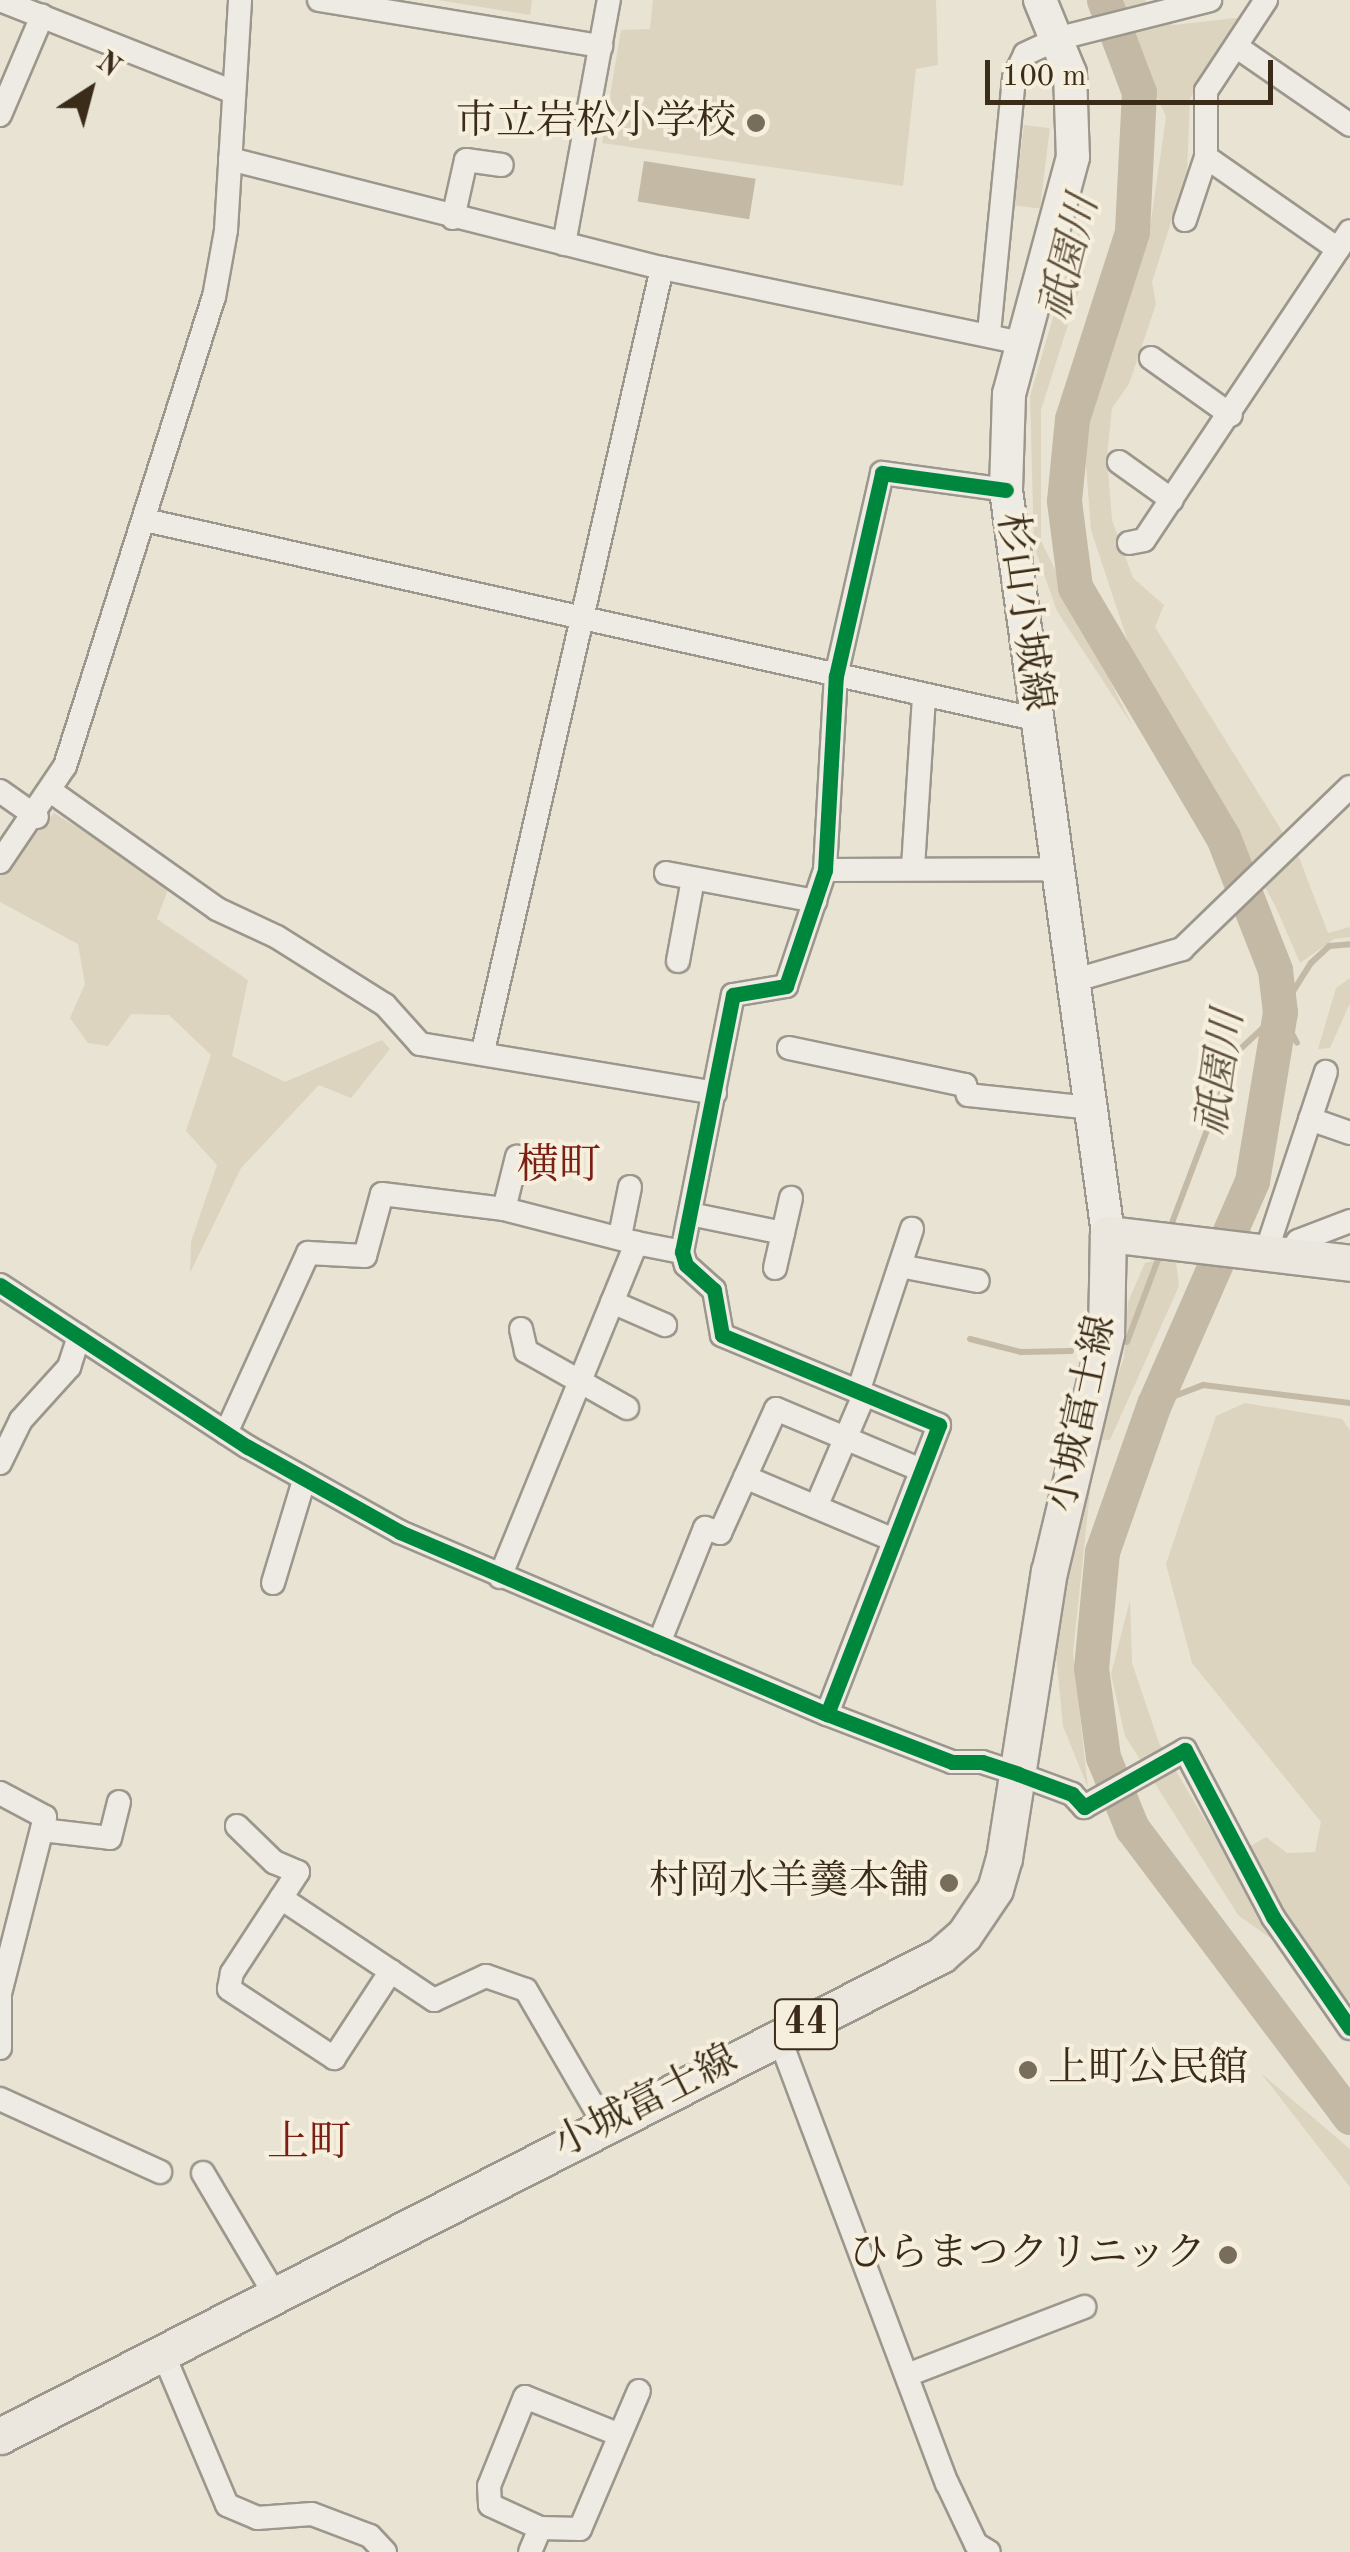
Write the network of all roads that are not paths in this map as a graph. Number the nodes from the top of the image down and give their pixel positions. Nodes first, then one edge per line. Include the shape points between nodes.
1 (0, 0) edge
2 (240, 0) edge
3 (319, 0) edge
4 (610, 0) edge
5 (1040, 0) edge
6 (1210, 0) edge
7 (1266, 0) edge
8 (1164, 4) edge
9 (42, 16) junction
10 (1071, 35) junction
11 (601, 46) junction
12 (1237, 47) junction
13 (234, 92) junction
14 (0, 115) edge
15 (1350, 125) edge
16 (1206, 157) junction
17 (230, 160) junction
18 (502, 165) dead end
19 (453, 218) junction
20 (1185, 220) dead end
21 (1344, 240) edge
22 (564, 244) junction
23 (662, 268) junction
24 (1005, 338) junction
25 (1151, 358) dead end
26 (1232, 414) junction
27 (1119, 462) dead end
28 (1006, 490) junction
29 (1172, 500) junction
30 (146, 520) junction
31 (1129, 543) dead end
32 (582, 618) junction
33 (836, 676) junction
34 (924, 695) junction
35 (1039, 720) junction
36 (1350, 787) edge
37 (0, 792) edge
38 (52, 792) junction
39 (36, 817) junction
40 (0, 862) edge
41 (913, 867) junction
42 (1058, 869) junction
43 (825, 870) junction
44 (666, 874) dead end
45 (693, 878) junction
46 (815, 902) junction
47 (678, 961) dead end
48 (1072, 982) junction
49 (789, 1048) dead end
50 (483, 1051) junction
51 (1326, 1072) dead end
52 (715, 1093) junction
53 (1091, 1108) junction
54 (1310, 1119) junction
55 (1350, 1133) edge
56 (517, 1157) dead end
57 (630, 1187) dead end
58 (791, 1198) dead end
59 (504, 1209) junction
60 (690, 1214) junction
61 (1350, 1221) edge
62 (912, 1229) dead end
63 (783, 1234) junction
64 (1108, 1234) junction
65 (628, 1240) junction
66 (682, 1252) junction
67 (1276, 1256) junction
68 (1350, 1263) edge
69 (900, 1266) junction
70 (774, 1268) dead end
71 (978, 1281) dead end
72 (0, 1285) edge
73 (612, 1302) junction
74 (665, 1325) dead end
75 (521, 1328) dead end
76 (80, 1338) junction
77 (582, 1376) junction
78 (861, 1394) junction
79 (627, 1408) dead end
80 (226, 1433) junction
81 (845, 1438) junction
82 (0, 1463) edge
83 (922, 1470) junction
84 (745, 1477) junction
85 (304, 1480) junction
86 (816, 1507) junction
87 (894, 1540) junction
88 (500, 1577) junction
89 (272, 1583) dead end
90 (659, 1643) junction
91 (827, 1714) junction
92 (1018, 1774) junction
93 (0, 1793) edge
94 (119, 1802) dead end
95 (238, 1826) dead end
96 (42, 1830) junction
97 (281, 1898) junction
98 (10, 1911) edge
99 (391, 1971) junction
100 (0, 1994) edge
101 (1350, 2028) edge
102 (779, 2038) junction
103 (0, 2048) edge
104 (0, 2099) edge
105 (604, 2124) junction
106 (160, 2172) dead end
107 (203, 2173) dead end
108 (274, 2293) junction
109 (1084, 2306) dead end
110 (162, 2351) junction
111 (907, 2374) junction
112 (639, 2392) dead end
113 (0, 2436) edge
114 (620, 2436) junction
115 (540, 2528) junction
116 (980, 2549) edge
117 (385, 2552) edge
118 (530, 2552) edge

1 - 9 street
2 - 13 street
3 - 11 street
4 - 11 street
5 - 10 main road, 杉山小城線
6 - 8 street
7 - 12 street
8 - 10 street
9 - 13 street
9 - 14 street
10 - 24 main road, 杉山小城線 via 1073,157
10 - 24 street via 1025,54 1014,78
11 - 22 street
12 - 15 street
12 - 16 street via 1206,92
13 - 17 street
16 - 20 street
16 - 21 street
17 - 19 street
17 - 30 street via 222,264
18 - 19 street via 466,160
19 - 22 street
21 - 26 street
22 - 23 street
23 - 24 street
23 - 32 street
24 - 28 main road, 杉山小城線
25 - 26 street
26 - 29 street
27 - 29 street
28 - 33 street via 882,473
28 - 35 main road, 杉山小城線
29 - 31 street via 1144,540
30 - 32 street
30 - 38 street via 82,721
32 - 33 street
32 - 50 street
33 - 34 street
33 - 43 street
34 - 35 street
34 - 41 street
35 - 42 main road, 杉山小城線
36 - 48 street via 1210,928 1166,957
37 - 39 street
38 - 39 street
38 - 50 street via 216,909 277,937 385,1005 420,1044
39 - 40 street
41 - 42 street
41 - 43 street
42 - 48 main road, 杉山小城線
43 - 46 street
44 - 45 street
45 - 46 street
45 - 47 street
46 - 52 street via 786,986 734,995
48 - 53 main road, 杉山小城線
49 - 53 street via 966,1085 968,1095
50 - 52 street
51 - 54 street
52 - 60 street
53 - 64 main road, 杉山小城線
54 - 55 street
54 - 67 street
56 - 59 street
57 - 65 street
58 - 63 street
59 - 65 street
59 - 80 street via 382,1194 364,1256 308,1253
60 - 63 street
60 - 66 street
61 - 67 street
62 - 69 street
63 - 70 street
64 - 67 main road
64 - 92 main road, 小城富士線 / 44 via 1106,1334 1049,1572
65 - 66 street
65 - 73 street
66 - 78 street via 686,1266 714,1290 722,1334
67 - 68 main road
69 - 71 street
69 - 78 street
72 - 76 street
73 - 74 street
73 - 77 street
75 - 77 street via 526,1351
76 - 80 street
76 - 82 street via 61,1379 21,1420
77 - 79 street via 584,1389
77 - 88 street
78 - 81 street
78 - 83 street via 938,1425
80 - 85 street
81 - 83 street
81 - 84 street via 776,1409
81 - 86 street
83 - 87 street
84 - 86 street
84 - 90 street via 720,1534 705,1528
85 - 88 street
85 - 89 street
86 - 87 street
87 - 91 street
88 - 90 street
90 - 91 street
91 - 92 street via 952,1762 982,1762
92 - 101 street via 1072,1794 1084,1807 1184,1750 1272,1917
92 - 102 main road, 小城富士線 / 44 via 995,1888 964,1935 942,1955
93 - 96 street via 46,1816
94 - 96 street via 110,1838
95 - 97 street via 274,1862 298,1872
96 - 98 street
97 - 99 street
97 - 99 street via 232,1973 230,1989 334,2058
98 - 100 street
99 - 105 street via 434,2000 486,1976 526,1990
100 - 103 street
102 - 105 main road, 小城富士線 / 44
102 - 111 street
104 - 106 street
105 - 108 main road, 小城富士線 / 44
107 - 108 street
108 - 110 main road, 小城富士線 / 44
109 - 111 street
110 - 113 main road, 小城富士線 / 44
110 - 117 street via 227,2505 257,2518 312,2514 370,2536
111 - 116 street
112 - 114 street
114 - 115 street via 580,2529
114 - 115 street via 524,2397 488,2486 490,2505
115 - 118 street

